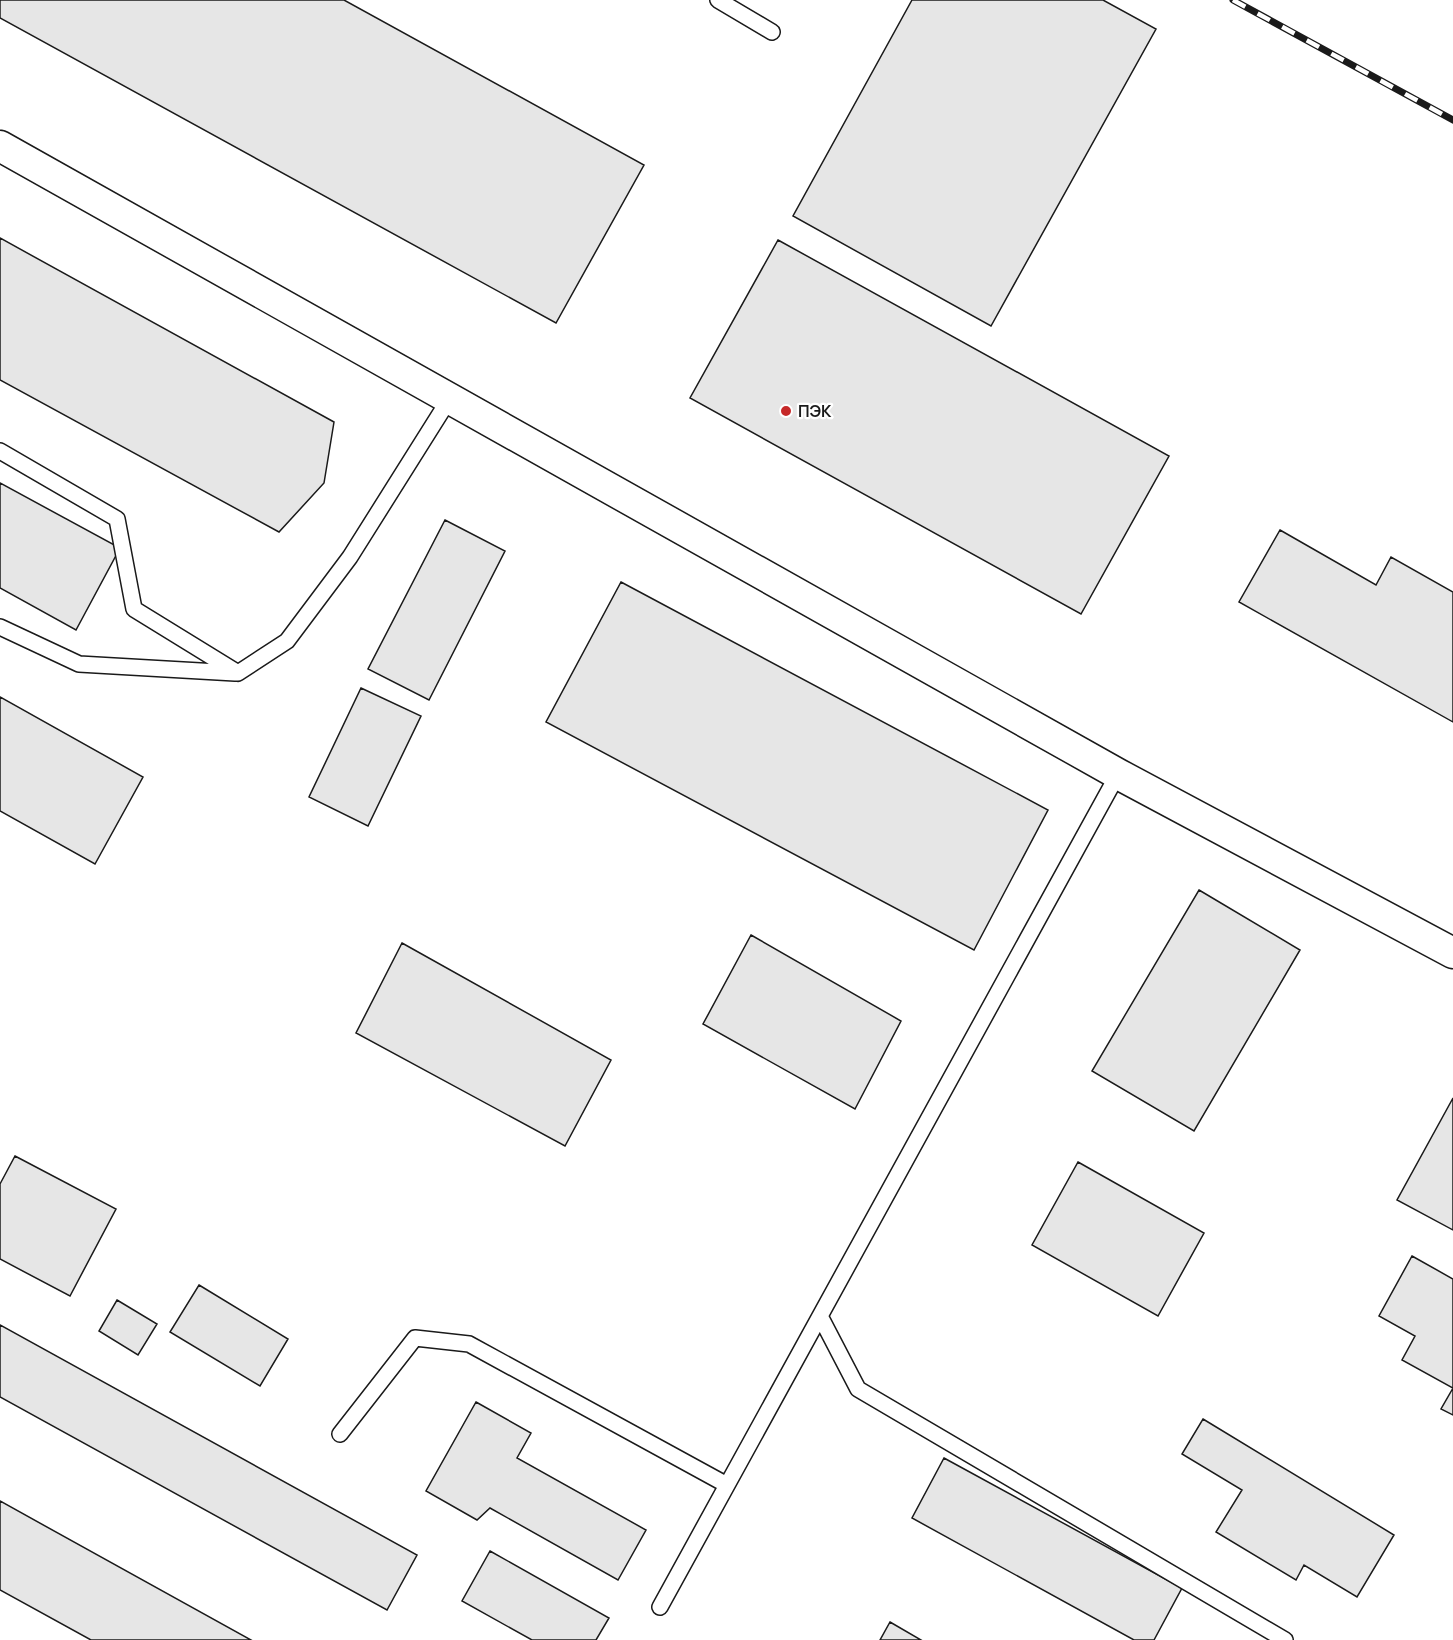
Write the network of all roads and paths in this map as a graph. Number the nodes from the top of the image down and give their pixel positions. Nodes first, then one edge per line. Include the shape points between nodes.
1 (718, 0) edge
2 (772, 32) dead end
3 (0, 146) edge
4 (450, 398) junction
5 (0, 451) edge
6 (0, 627) edge
7 (238, 673) junction
8 (1118, 774) junction
9 (1453, 953) edge
10 (820, 1316) junction
11 (340, 1434) dead end
12 (727, 1485) junction
13 (660, 1607) dead end
14 (1285, 1640) edge

1 - 2 lane
3 - 4 street
4 - 7 lane via 350,557 287,641
4 - 8 street
5 - 7 lane via 117,519 134,609
6 - 7 lane via 79,664
8 - 9 street
8 - 10 lane
10 - 12 lane
10 - 14 lane via 858,1389
11 - 12 lane via 415,1338 469,1344
12 - 13 lane

